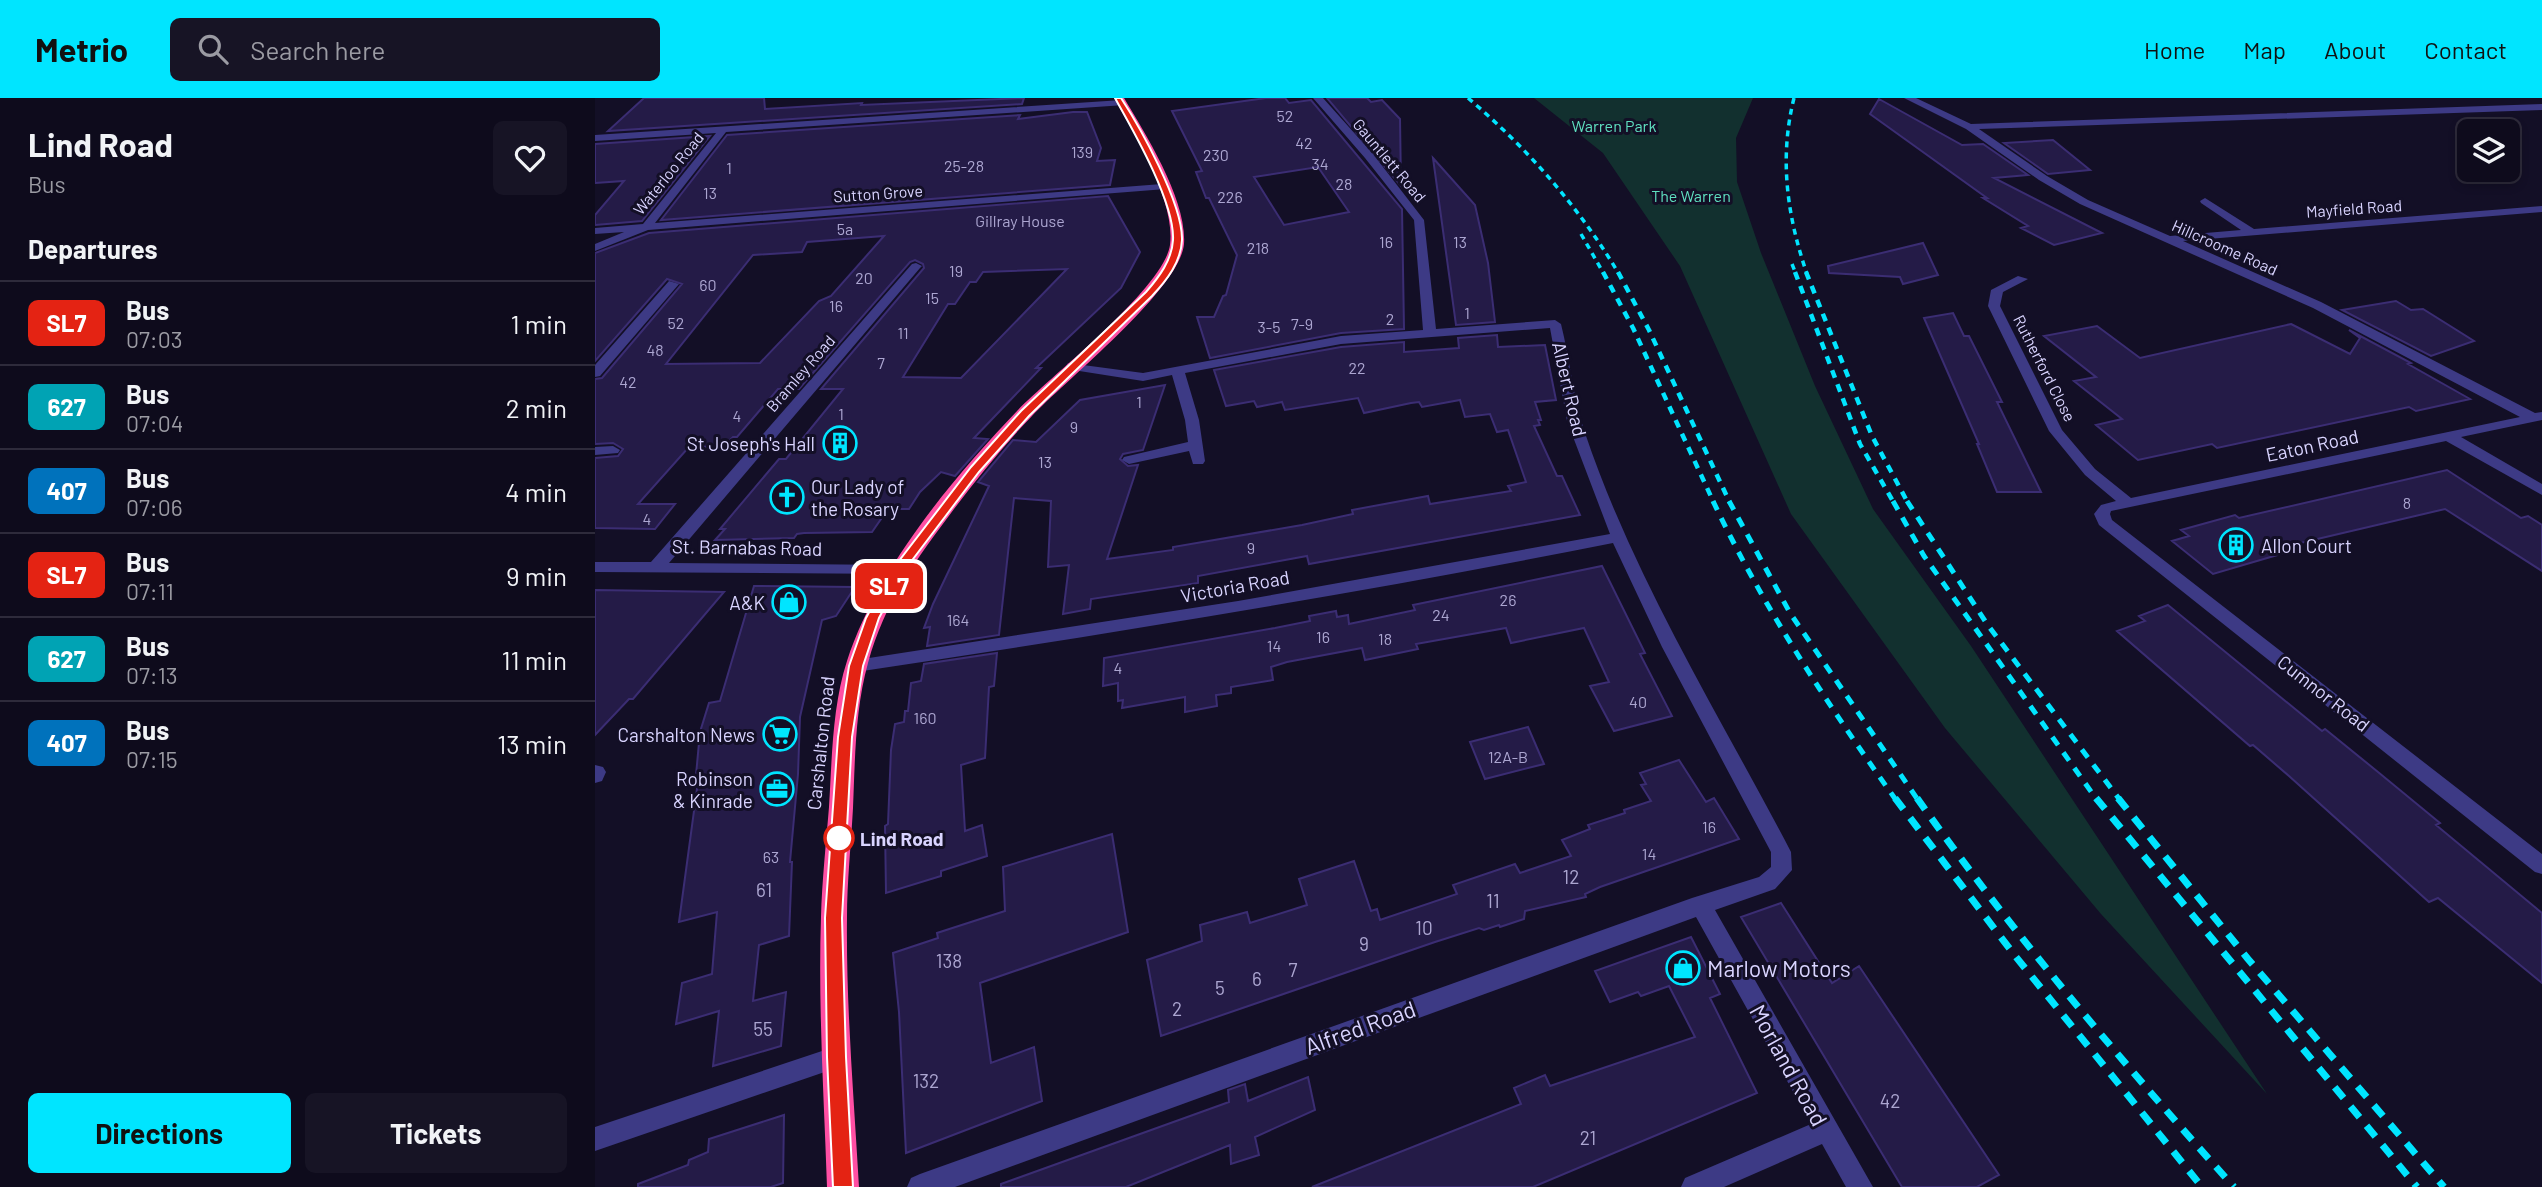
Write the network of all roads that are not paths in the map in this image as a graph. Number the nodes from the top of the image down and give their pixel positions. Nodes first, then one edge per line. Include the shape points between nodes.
1 (1318, 98) edge
2 (1909, 98) edge
3 (1120, 100) edge
4 (2542, 107) edge
5 (1969, 127) junction
6 (724, 130) junction
7 (595, 138) edge
8 (1162, 187) junction
9 (2206, 201) dead end
10 (2542, 209) edge
11 (646, 227) junction
12 (595, 230) edge
13 (2251, 232) junction
14 (2168, 239) junction
15 (595, 248) edge
16 (916, 266) dead end
17 (2022, 279) dead end
18 (673, 284) dead end
19 (1430, 332) junction
20 (1073, 366) junction
21 (1178, 372) junction
22 (595, 373) edge
23 (2537, 417) edge
24 (2446, 435) junction
25 (613, 450) dead end
26 (595, 451) edge
27 (1129, 460) dead end
28 (2542, 490) edge
29 (2129, 504) junction
30 (2105, 522) joint
31 (1619, 537) junction
32 (595, 567) edge
33 (656, 567) junction
34 (898, 570) junction
35 (856, 666) junction
36 (1781, 852) joint
37 (2542, 866) edge
38 (1700, 904) junction
39 (837, 1057) junction
40 (1826, 1130) junction
41 (595, 1139) edge
42 (843, 1187) edge
43 (920, 1187) edge
44 (1695, 1187) edge
45 (1860, 1187) edge

1 - 19 street, Gauntlett Road via 1419,220
2 - 5 street, Hillcroome Road
3 - 6 street
3 - 8 highway, Carshalton Road
4 - 5 street
5 - 14 street, Hillcroome Road via 2084,202
6 - 7 street
6 - 11 street, Waterloo Road
8 - 11 street, Sutton Grove
8 - 20 highway, Carshalton Road via 1177,223 1172,262 1149,294
9 - 13 street
10 - 13 street, Mayfield Road
11 - 12 street, Sutton Grove
11 - 15 street, Waterloo Road
13 - 14 street, Mayfield Road
14 - 23 street, Hillcroome Road via 2317,305
16 - 33 street, Bramley Road
17 - 29 street, Rutherford Close via 1997,290 1994,306 2056,431 2090,472
18 - 22 street
19 - 21 street, Albert Road via 1341,340
19 - 31 street, Albert Road via 1555,324 1577,432
20 - 21 street, Albert Road via 1143,377
20 - 34 highway, Carshalton Road via 975,469
21 - 27 street via 1197,453
23 - 24 street, Eaton Road
24 - 28 street
24 - 29 street, Eaton Road
25 - 26 street
29 - 30 street, Eaton Road via 2106,508 2102,514
30 - 37 street, Cumnor Road
31 - 35 street, Victoria Road via 1179,617
31 - 36 street, Albert Road via 1687,680
32 - 33 street, St. Barnabas Road
33 - 34 street, St. Barnabas Road
34 - 35 highway, Carshalton Road via 873,618
35 - 39 highway, Carshalton Road via 845,737 834,918
36 - 38 street, Alfred Road via 1781,870 1767,883
38 - 40 street, Morland Road
38 - 43 street, Alfred Road
39 - 41 street
39 - 42 highway, Carshalton Road
40 - 44 street
40 - 45 street, Morland Road

